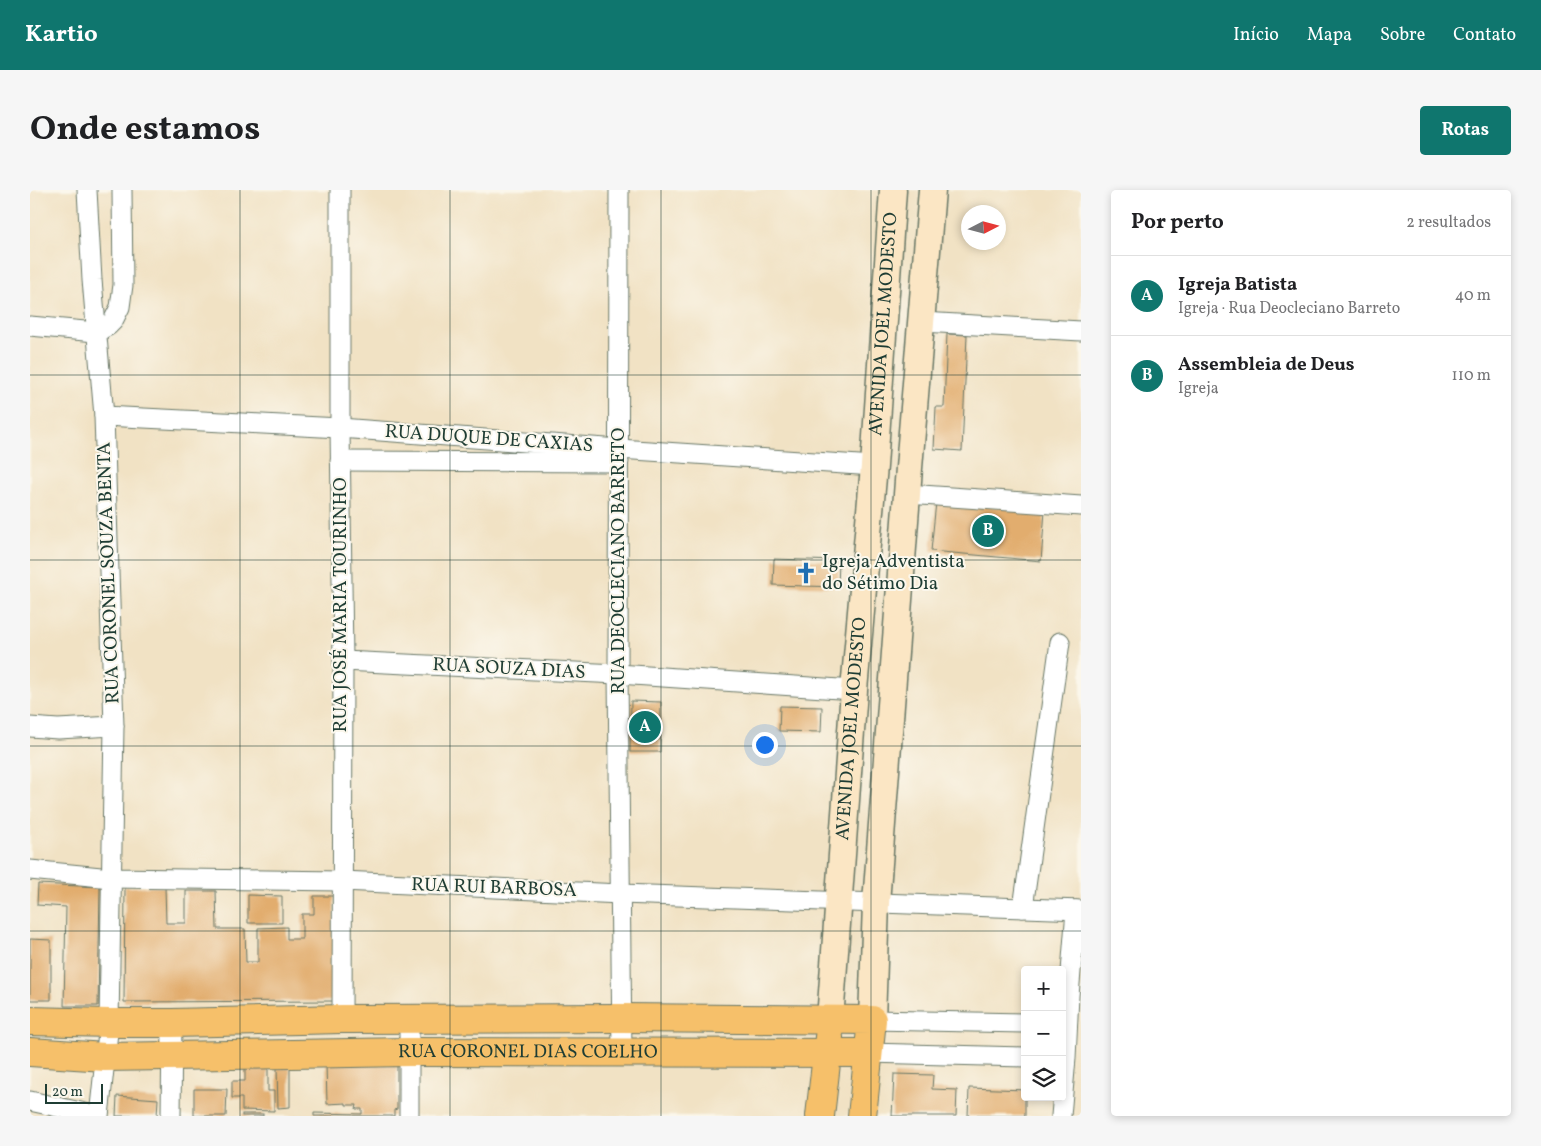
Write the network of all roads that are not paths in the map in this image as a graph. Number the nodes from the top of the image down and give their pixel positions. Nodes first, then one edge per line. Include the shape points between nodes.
1 (87, 190) edge
2 (122, 190) edge
3 (340, 190) edge
4 (619, 190) edge
5 (893, 190) edge
6 (932, 190) edge
7 (922, 322) junction
8 (30, 326) edge
9 (1081, 330) edge
10 (96, 332) junction
11 (104, 416) junction
12 (340, 428) junction
13 (619, 456) junction
14 (340, 461) junction
15 (874, 466) junction
16 (907, 494) junction
17 (1081, 506) edge
18 (1060, 642) dead end
19 (343, 661) junction
20 (618, 674) junction
21 (854, 690) junction
22 (114, 726) junction
23 (30, 727) edge
24 (30, 870) edge
25 (111, 878) junction
26 (342, 882) junction
27 (621, 894) junction
28 (839, 901) junction
29 (876, 902) junction
30 (1023, 908) junction
31 (1078, 910) edge
32 (1075, 996) edge
33 (621, 1018) junction
34 (342, 1019) junction
35 (409, 1019) junction
36 (830, 1020) junction
37 (872, 1020) junction
38 (1066, 1020) edge
39 (30, 1021) edge
40 (109, 1023) junction
41 (172, 1023) junction
42 (1021, 1023) edge
43 (30, 1052) edge
44 (409, 1052) junction
45 (622, 1053) junction
46 (868, 1053) junction
47 (828, 1054) junction
48 (172, 1056) junction
49 (105, 1057) junction
50 (1021, 1057) edge
51 (30, 1101) edge
52 (1062, 1101) edge
53 (99, 1116) edge
54 (171, 1116) edge
55 (409, 1116) edge
56 (820, 1116) edge
57 (862, 1116) edge
58 (1061, 1116) edge

1 - 10 street, RUA CORONEL SOUZA BENTA
2 - 10 street via 123,285 120,307 114,321
3 - 12 street, RUA JOSÉ MARIA TOURINHO
4 - 13 street, RUA DEOCLECIANO BARRETO
5 - 15 street, AVENIDA JOEL MODESTO
6 - 7 street, AVENIDA JOEL MODESTO
7 - 9 street
7 - 16 street, AVENIDA JOEL MODESTO
8 - 10 street
10 - 11 street, RUA CORONEL SOUZA BENTA
11 - 12 street, RUA DUQUE DE CAXIAS
11 - 22 street, RUA CORONEL SOUZA BENTA
12 - 13 street, RUA DUQUE DE CAXIAS
12 - 14 street, RUA JOSÉ MARIA TOURINHO
13 - 14 street
13 - 15 street, RUA DUQUE DE CAXIAS
13 - 20 street, RUA DEOCLECIANO BARRETO
14 - 19 street, RUA JOSÉ MARIA TOURINHO
15 - 21 street, AVENIDA JOEL MODESTO
16 - 17 street
16 - 29 street, AVENIDA JOEL MODESTO
18 - 30 street
19 - 20 street, RUA SOUZA DIAS
19 - 26 street, RUA JOSÉ MARIA TOURINHO
20 - 21 street, RUA SOUZA DIAS
20 - 27 street, RUA DEOCLECIANO BARRETO
21 - 28 street, AVENIDA JOEL MODESTO
22 - 23 street
22 - 25 street, RUA CORONEL SOUZA BENTA
24 - 25 street, RUA RUI BARBOSA
25 - 26 street, RUA RUI BARBOSA
25 - 40 street, RUA CORONEL SOUZA BENTA
26 - 27 street, RUA RUI BARBOSA
26 - 34 street, RUA JOSÉ MARIA TOURINHO
27 - 28 street, RUA RUI BARBOSA
27 - 33 street, RUA DEOCLECIANO BARRETO
28 - 29 street, RUA RUI BARBOSA
28 - 36 street, AVENIDA JOEL MODESTO
29 - 30 street, RUA RUI BARBOSA
29 - 37 street, AVENIDA JOEL MODESTO
30 - 31 street, RUA RUI BARBOSA
31 - 32 street
32 - 38 street
33 - 35 main road, RUA CORONEL DIAS COELHO
33 - 36 main road, RUA CORONEL DIAS COELHO
33 - 45 street, RUA DEOCLECIANO BARRETO
34 - 35 main road, RUA CORONEL DIAS COELHO
34 - 41 main road, RUA CORONEL DIAS COELHO
35 - 44 street
36 - 37 main road, RUA CORONEL DIAS COELHO
36 - 47 main road, AVENIDA JOEL MODESTO
37 - 42 street, RUA CORONEL DIAS COELHO
37 - 46 main road, AVENIDA JOEL MODESTO
39 - 40 main road, RUA CORONEL DIAS COELHO
40 - 41 main road, RUA CORONEL DIAS COELHO
40 - 49 street, RUA CORONEL SOUZA BENTA
41 - 48 street
43 - 49 main road, RUA CORONEL DIAS COELHO
44 - 45 main road, RUA CORONEL DIAS COELHO
44 - 48 main road, RUA CORONEL DIAS COELHO
44 - 55 street
45 - 47 main road, RUA CORONEL DIAS COELHO
46 - 47 main road, RUA CORONEL DIAS COELHO
46 - 50 street, RUA CORONEL DIAS COELHO
46 - 57 main road, AVENIDA JOEL MODESTO
47 - 56 main road, AVENIDA JOEL MODESTO
48 - 49 main road, RUA CORONEL DIAS COELHO
48 - 54 street
49 - 53 street, RUA CORONEL SOUZA BENTA
51 - 53 street
52 - 58 street

